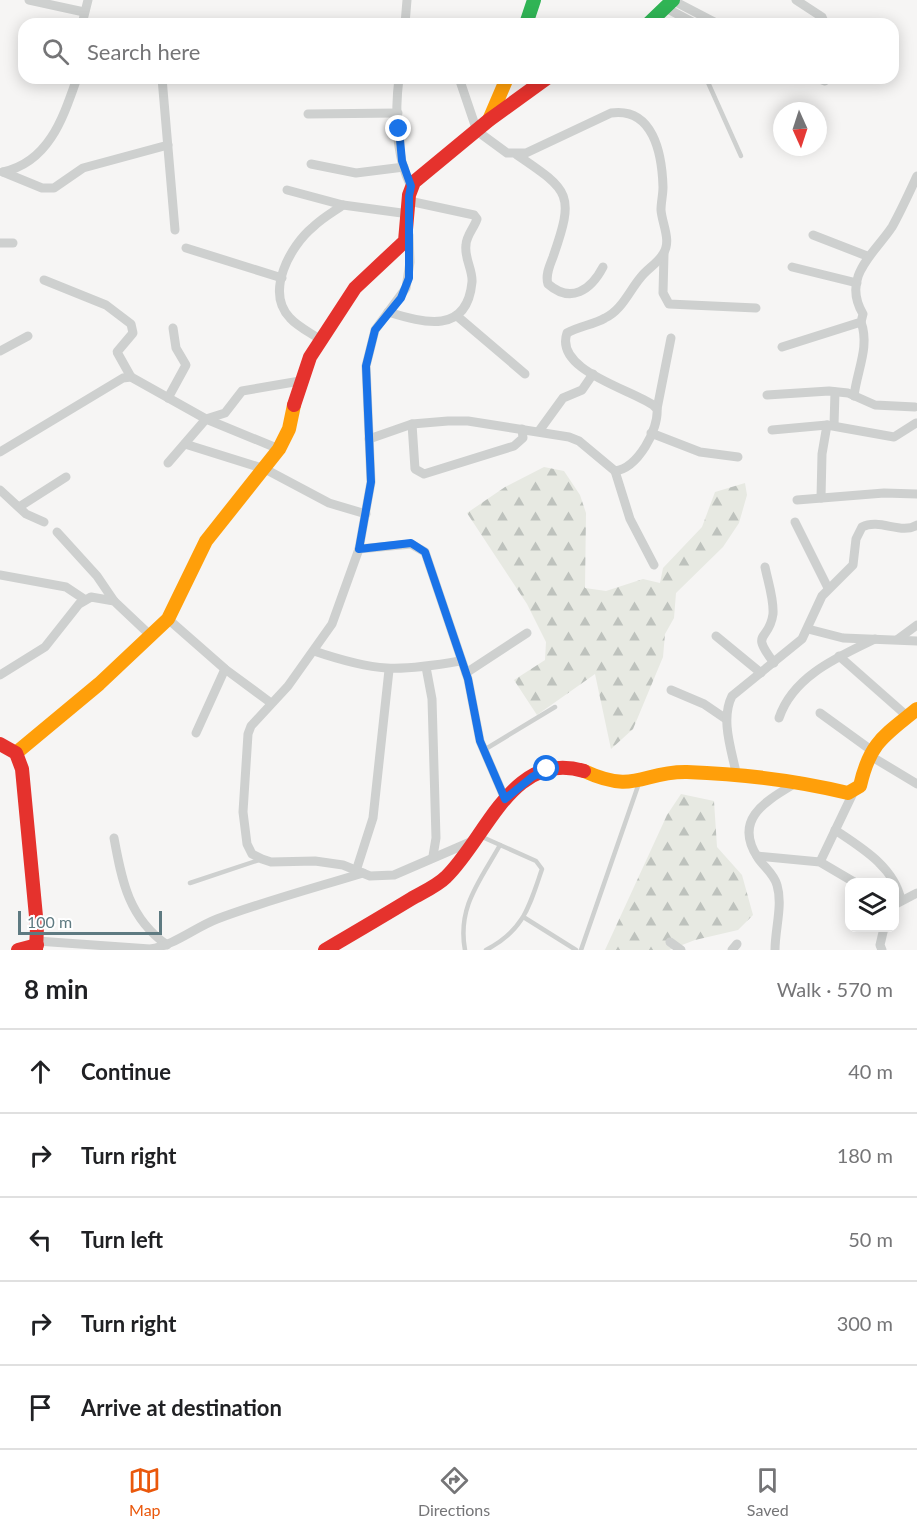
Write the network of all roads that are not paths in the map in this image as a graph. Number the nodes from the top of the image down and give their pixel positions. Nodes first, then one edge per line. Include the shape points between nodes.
1 (29, 0) edge
2 (88, 0) edge
3 (407, 0) edge
4 (534, 0) edge
5 (796, 0) edge
6 (670, 3) edge
7 (84, 12) junction
8 (83, 18) edge
9 (406, 18) edge
10 (528, 18) edge
11 (654, 18) edge
12 (689, 18) edge
13 (704, 18) edge
14 (822, 18) edge
15 (75, 84) edge
16 (163, 84) edge
17 (399, 84) edge
18 (461, 84) edge
19 (504, 84) edge
20 (540, 84) edge
21 (709, 84) edge
22 (398, 113) junction
23 (308, 114) dead end
24 (489, 120) junction
25 (477, 131) junction
26 (168, 145) junction
27 (517, 155) junction
28 (741, 156) dead end
29 (311, 164) dead end
30 (404, 167) junction
31 (1, 172) edge
32 (917, 176) edge
33 (411, 186) junction
34 (287, 190) dead end
35 (343, 205) junction
36 (409, 208) junction
37 (175, 230) dead end
38 (409, 233) junction
39 (813, 234) dead end
40 (0, 243) edge
41 (13, 243) dead end
42 (186, 248) dead end
43 (664, 254) junction
44 (867, 256) junction
45 (603, 267) dead end
46 (792, 267) dead end
47 (282, 278) junction
48 (44, 280) dead end
49 (857, 283) junction
50 (756, 308) dead end
51 (388, 312) junction
52 (457, 316) junction
53 (861, 322) junction
54 (173, 328) dead end
55 (28, 336) dead end
56 (672, 338) dead end
57 (321, 340) junction
58 (782, 347) dead end
59 (0, 351) edge
60 (525, 374) dead end
61 (593, 374) junction
62 (131, 377) junction
63 (300, 381) junction
64 (834, 392) junction
65 (767, 395) dead end
66 (854, 396) junction
67 (168, 398) junction
68 (916, 403) edge
69 (657, 409) junction
70 (206, 420) junction
71 (916, 423) edge
72 (412, 424) junction
73 (830, 425) junction
74 (522, 429) junction
75 (772, 430) dead end
76 (540, 431) junction
77 (651, 433) junction
78 (369, 439) junction
79 (184, 444) junction
80 (279, 449) junction
81 (0, 452) edge
82 (738, 457) dead end
83 (168, 463) dead end
84 (265, 469) junction
85 (615, 471) junction
86 (66, 477) dead end
87 (0, 490) edge
88 (917, 494) edge
89 (821, 498) junction
90 (797, 500) dead end
91 (19, 507) junction
92 (366, 514) junction
93 (44, 522) dead end
94 (795, 522) dead end
95 (917, 525) edge
96 (57, 532) dead end
97 (359, 549) junction
98 (654, 565) dead end
99 (765, 567) dead end
100 (0, 575) edge
101 (828, 588) junction
102 (84, 600) junction
103 (114, 602) junction
104 (168, 620) junction
105 (917, 625) edge
106 (808, 629) junction
107 (527, 633) dead end
108 (150, 635) junction
109 (716, 636) dead end
110 (875, 639) junction
111 (898, 639) junction
112 (917, 640) edge
113 (314, 651) junction
114 (839, 656) junction
115 (460, 661) junction
116 (774, 663) junction
117 (426, 667) junction
118 (225, 669) junction
119 (389, 670) junction
120 (466, 673) junction
121 (761, 673) junction
122 (0, 675) edge
123 (671, 690) dead end
124 (271, 703) junction
125 (555, 707) dead end
126 (912, 712) edge
127 (820, 713) dead end
128 (723, 718) junction
129 (779, 718) dead end
130 (196, 733) dead end
131 (0, 744) edge
132 (484, 750) junction
133 (870, 752) junction
134 (16, 753) junction
135 (726, 776) junction
136 (799, 781) junction
137 (639, 783) junction
138 (917, 784) edge
139 (854, 791) junction
140 (505, 799) junction
141 (836, 830) junction
142 (476, 837) junction
143 (114, 838) dead end
144 (500, 845) junction
145 (434, 856) junction
146 (757, 856) junction
147 (261, 859) junction
148 (820, 862) junction
149 (359, 872) junction
150 (847, 878) edge
151 (190, 883) dead end
152 (917, 893) edge
153 (901, 901) edge
154 (917, 902) edge
155 (525, 918) junction
156 (883, 932) edge
157 (670, 942) dead end
158 (37, 945) edge
159 (167, 945) junction
160 (18, 950) edge
161 (325, 950) edge
162 (465, 950) edge
163 (486, 950) edge
164 (576, 950) edge
165 (580, 950) edge
166 (681, 950) edge
167 (775, 950) edge
168 (882, 950) edge

1 - 7 street
2 - 7 street
3 - 9 street
4 - 10 street
5 - 14 street
6 - 11 street
6 - 12 street
6 - 13 street
7 - 8 street
15 - 31 street via 47,145 33,158
16 - 26 street
17 - 22 street
18 - 25 street
19 - 24 street
20 - 24 street
21 - 28 lane
22 - 23 street
22 - 30 street
24 - 25 street
25 - 27 street via 507,153
25 - 33 street
26 - 31 street via 83,168 54,188 42,188
26 - 37 street
27 - 43 street via 611,112 635,114 646,125 658,152
27 - 45 street via 552,179 566,202 565,224 547,273 548,284 565,292 583,291
29 - 30 street via 356,173
30 - 33 street
32 - 44 street via 893,225
33 - 36 street
34 - 35 street
35 - 36 street
35 - 47 street via 305,234
36 - 38 street
36 - 52 street via 462,212 477,219 465,244 472,285
38 - 51 street via 409,278 401,298
38 - 57 street via 393,254 355,288
39 - 44 street
40 - 41 street
42 - 47 street
43 - 50 street via 663,294 669,304
43 - 61 street via 640,277 614,312 567,333 566,351 572,361
44 - 49 street
46 - 49 street
47 - 57 street via 279,295 283,308 290,319
48 - 62 street via 106,305 131,324 133,333 117,352
49 - 53 street
51 - 52 street via 424,322
51 - 78 street via 375,330 366,366
52 - 60 street
53 - 58 street
53 - 66 street via 866,346 856,374
54 - 67 street via 176,348 186,365
55 - 59 street
56 - 69 street
57 - 63 street
61 - 69 street
61 - 76 street via 582,390 563,398
62 - 67 street
62 - 81 street via 123,378
63 - 70 street via 247,389 225,413
63 - 80 street via 292,420
64 - 65 street
64 - 66 street
64 - 73 street
66 - 68 street via 875,405
67 - 70 street
68 - 71 street
69 - 77 street
70 - 79 street
70 - 80 street
71 - 73 street via 888,437
72 - 74 street via 468,421
72 - 74 street via 415,469 424,474 514,446 523,438
72 - 78 street
73 - 75 street
73 - 89 street via 822,454
74 - 76 street
76 - 85 street via 579,441
77 - 82 street via 700,452
77 - 85 street via 630,465
78 - 92 street via 371,482
79 - 83 street
79 - 84 street
80 - 84 street
84 - 92 street via 338,507
84 - 104 street via 206,541
85 - 98 street via 630,519
86 - 91 street
87 - 91 street
88 - 89 street via 884,492
89 - 90 street
91 - 93 street
92 - 97 street
94 - 101 street
95 - 101 street via 862,527 856,539 853,565
96 - 103 street via 97,576
97 - 113 street via 341,604
97 - 115 street via 411,543 425,552
99 - 116 street via 773,615 760,640
100 - 102 street via 66,587
101 - 106 street
102 - 103 street via 96,597
102 - 122 street via 45,647
103 - 108 street
104 - 108 street
104 - 118 street
105 - 111 street
106 - 110 street via 831,637
106 - 116 street via 794,648
107 - 120 street
108 - 134 street via 99,684
109 - 121 street
110 - 111 street
110 - 114 street
111 - 112 street
113 - 119 street
113 - 124 street
114 - 126 street
114 - 129 street via 797,687
115 - 117 street
115 - 120 street
116 - 121 street
117 - 119 street
117 - 145 street via 433,722
118 - 124 street
118 - 130 street
119 - 149 street via 373,818
120 - 132 street
121 - 128 street via 732,696
123 - 128 street via 711,708
124 - 147 street via 256,718 248,734 243,812 247,844 252,854
125 - 132 lane
126 - 133 street
127 - 133 street
128 - 135 street
131 - 134 street
132 - 140 street
133 - 138 street
133 - 139 street via 860,786
134 - 158 street via 24,782
135 - 136 street
135 - 137 street via 672,772
136 - 139 street via 842,792
136 - 146 street via 754,812 750,834
137 - 140 street via 615,783 557,766 532,777
137 - 165 lane
139 - 141 street
140 - 142 street
141 - 148 street
141 - 153 street via 880,864 899,889
142 - 144 lane
142 - 145 street
142 - 161 street via 444,879
143 - 159 street via 136,913 147,929
144 - 155 lane via 536,861 542,869
144 - 162 lane via 464,914
145 - 149 street via 394,875 382,877
146 - 148 street
146 - 167 street via 777,885
147 - 149 street via 315,861
147 - 151 lane
148 - 150 street
149 - 159 street via 208,922
152 - 153 street
153 - 154 street
155 - 163 lane via 504,940
155 - 164 lane
156 - 168 street
157 - 166 street
158 - 159 street via 150,949
158 - 160 street

